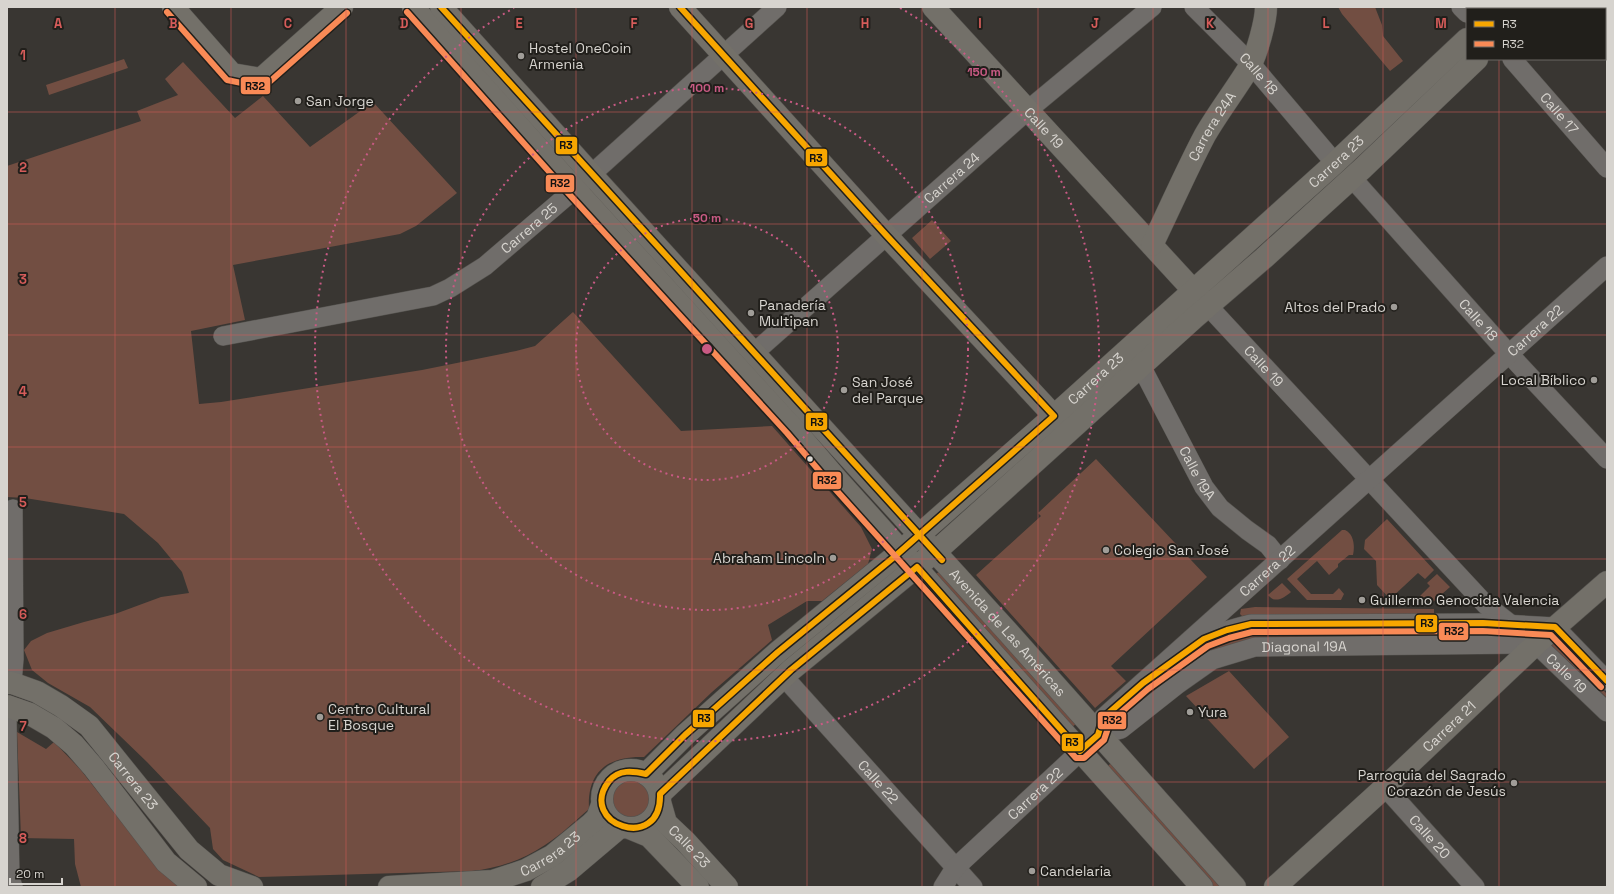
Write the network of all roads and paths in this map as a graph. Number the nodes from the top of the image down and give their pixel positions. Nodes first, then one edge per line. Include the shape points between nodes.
1 (173, 7) edge
2 (342, 7) edge
3 (413, 7) edge
4 (441, 7) edge
5 (680, 7) edge
6 (777, 7) edge
7 (933, 7) edge
8 (1152, 7) edge
9 (1194, 7) edge
10 (1266, 7) edge
11 (1466, 40) edge
12 (723, 55) junction
13 (1476, 60) edge
14 (1513, 60) edge
15 (1251, 64) junction
16 (1028, 110) junction
17 (1335, 163) junction
18 (1607, 168) edge
19 (591, 174) junction
20 (1352, 178) junction
21 (575, 188) junction
22 (887, 236) junction
23 (1152, 245) junction
24 (1607, 266) edge
25 (1193, 290) junction
26 (1208, 306) junction
27 (223, 336) dead end
28 (754, 353) junction
29 (1509, 354) junction
30 (1141, 366) junction
31 (1054, 416) junction
32 (1607, 460) edge
33 (1368, 480) junction
34 (12, 509) dead end
35 (919, 535) junction
36 (902, 550) junction
37 (934, 552) junction
38 (1280, 560) junction
39 (917, 567) junction
40 (1607, 582) edge
41 (1213, 621) junction
42 (1251, 624) junction
43 (1510, 624) junction
44 (1555, 627) junction
45 (1536, 644) junction
46 (784, 677) junction
47 (1607, 681) edge
48 (10, 683) edge
49 (1143, 683) junction
50 (8, 706) edge
51 (1607, 712) edge
52 (1098, 735) junction
53 (1080, 751) junction
54 (646, 774) junction
55 (1385, 787) junction
56 (660, 798) junction
57 (602, 805) junction
58 (626, 828) junction
59 (955, 868) junction
60 (10, 881) edge
61 (218, 881) edge
62 (196, 887) edge
63 (252, 887) edge
64 (389, 887) edge
65 (542, 887) edge
66 (698, 887) edge
67 (727, 887) edge
68 (943, 887) edge
69 (973, 887) edge
70 (1202, 887) edge
71 (1234, 887) edge
72 (1275, 887) edge
73 (1475, 887) edge

1 - 2 main road via 232,74 260,79
3 - 21 main road, Avenida de Las Américas
4 - 19 main road, Avenida de Las Américas
5 - 12 main road
6 - 12 street, Carrera 25
7 - 16 main road, Calle 19
8 - 16 street, Carrera 24
9 - 15 street, Calle 18
10 - 15 main road, Carrera 24A via 1263,27
11 - 17 main road, Carrera 23
12 - 19 street, Carrera 25
12 - 22 main road
13 - 20 main road, Carrera 23
14 - 18 street, Calle 17
15 - 17 street, Calle 18
15 - 23 main road, Carrera 24A via 1204,138
16 - 22 street, Carrera 24
16 - 23 main road, Calle 19
17 - 25 main road, Carrera 23
19 - 21 street, Carrera 25
19 - 28 main road, Avenida de Las Américas
20 - 26 main road, Carrera 23
20 - 29 street, Calle 18
21 - 27 street, Carrera 25 via 485,266 433,296
21 - 36 main road, Avenida de Las Américas
22 - 28 street, Carrera 24
22 - 31 main road
23 - 25 main road, Calle 19
24 - 29 street, Carrera 22
25 - 26 main road, Calle 19
25 - 31 main road, Carrera 23
26 - 30 main road, Carrera 23
26 - 33 street, Calle 19
28 - 35 main road, Avenida de Las Américas
29 - 32 street, Calle 18
29 - 33 street, Carrera 22
30 - 37 main road, Carrera 23
30 - 38 street, Calle 19A via 1204,487 1220,508 1268,544
31 - 35 main road, Carrera 23
33 - 38 street, Carrera 22
33 - 43 street, Calle 19 via 1486,605
34 - 48 street via 14,658
35 - 36 main road, Carrera 23
35 - 37 main road, Avenida de Las Américas
36 - 39 main road, Avenida de Las Américas
36 - 54 main road, Carrera 23 via 778,652 685,735
37 - 39 main road, Carrera 23
37 - 52 main road, Avenida de Las Américas
38 - 41 street, Carrera 22
39 - 46 main road, Carrera 23
39 - 53 main road, Avenida de Las Américas
40 - 44 main road, Carrera 21
41 - 42 street
41 - 49 street, Carrera 22
42 - 43 street, Diagonal 19A
42 - 49 street, Diagonal 19A via 1204,639
43 - 44 street, Diagonal 19A
43 - 45 street, Calle 19
44 - 45 main road, Carrera 21
44 - 47 street, Calle 19
45 - 51 street, Calle 19
45 - 52 street, Diagonal 19A via 1256,647 1212,660 1121,729
45 - 55 main road, Carrera 21
46 - 56 main road, Carrera 23
46 - 59 street, Calle 22
48 - 61 main road, Carrera 23 via 37,692 89,726 181,841
49 - 52 street, Carrera 22 via 1103,718
50 - 60 street
50 - 62 main road, Carrera 23 via 54,728 74,745 166,862
52 - 53 street, Carrera 22
52 - 71 main road, Avenida de Las Américas
53 - 59 street, Carrera 22
53 - 70 main road, Avenida de Las Américas
54 - 56 main road via 653,779
54 - 57 main road via 640,771 626,771 614,776 605,786
55 - 72 main road, Carrera 21
55 - 73 street, Calle 20
56 - 58 main road via 656,814 648,823 640,827
56 - 67 main road, Calle 23 via 666,823
57 - 58 main road via 608,818
57 - 64 main road, Carrera 23 via 597,818 552,856 526,870 493,881
58 - 65 main road, Carrera 23
58 - 66 main road, Calle 23 via 649,836
59 - 68 street, Carrera 22
59 - 69 street, Calle 22
61 - 63 main road, Carrera 23

